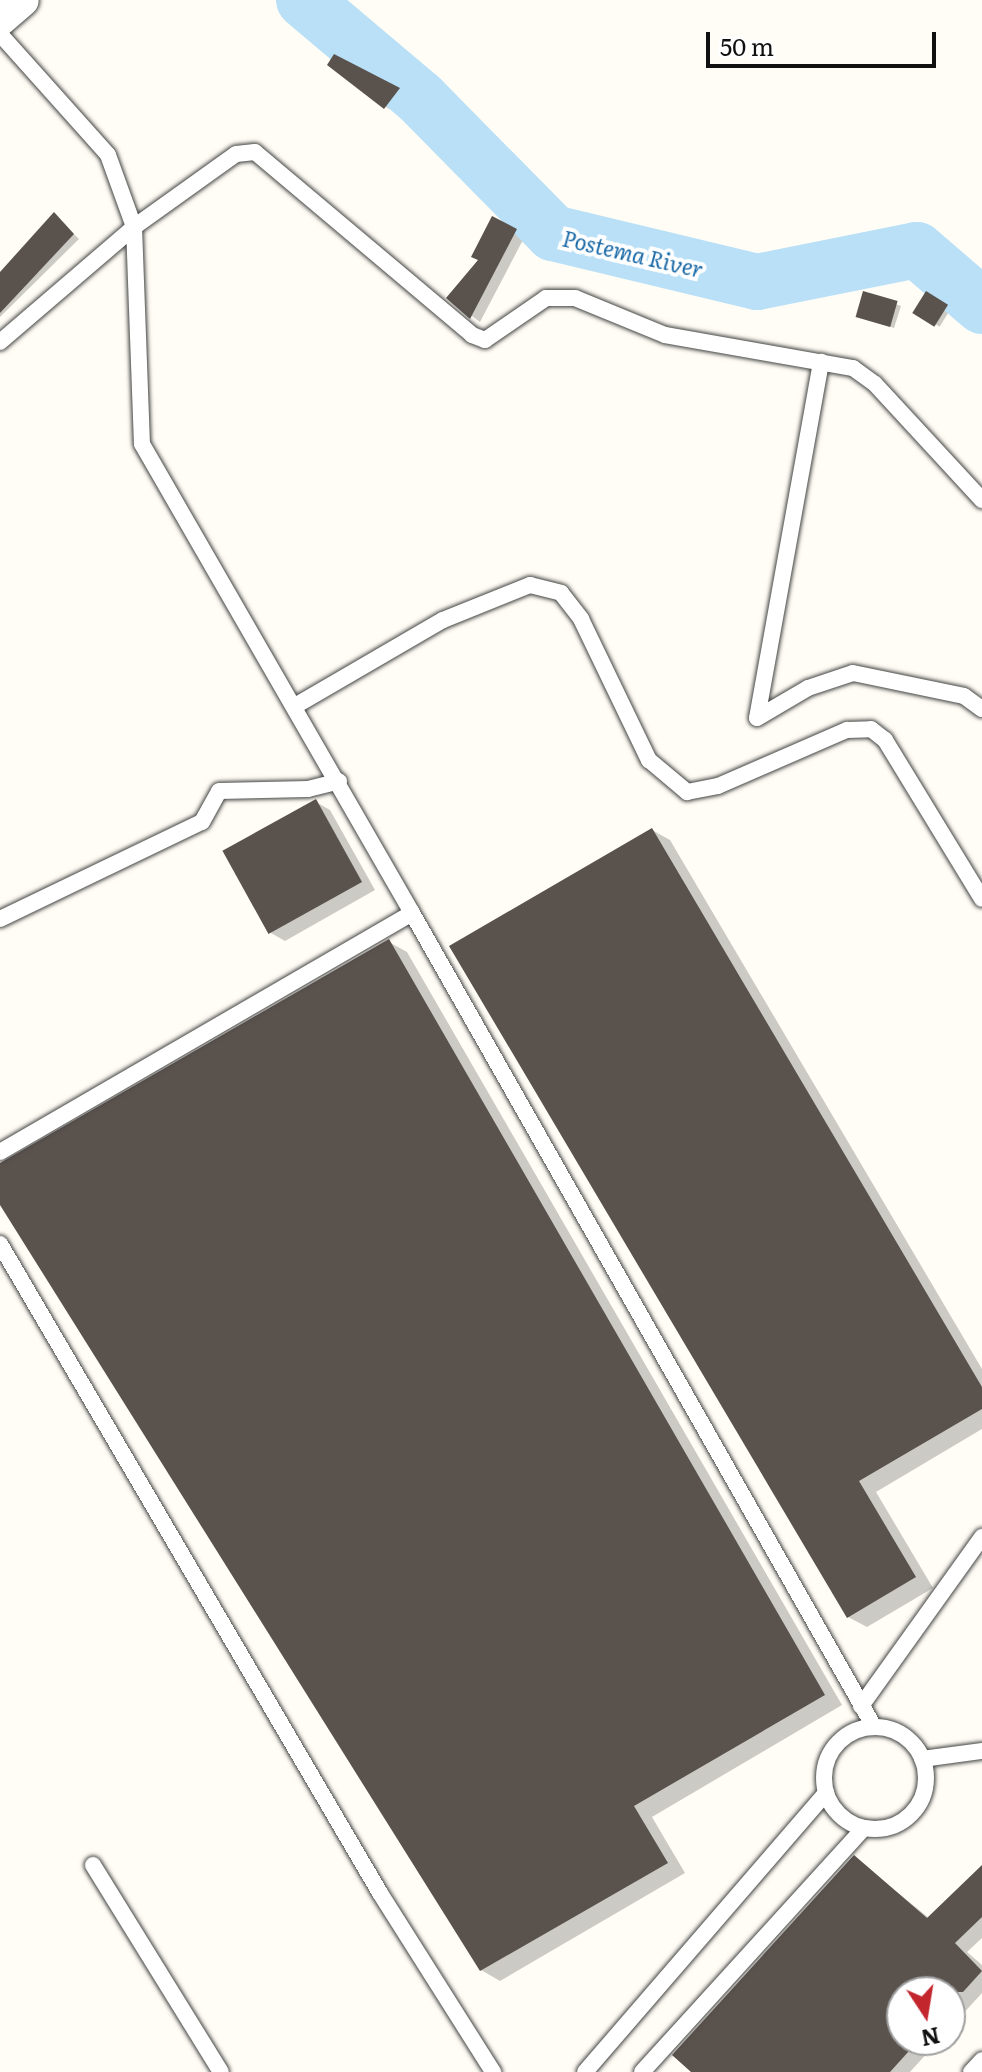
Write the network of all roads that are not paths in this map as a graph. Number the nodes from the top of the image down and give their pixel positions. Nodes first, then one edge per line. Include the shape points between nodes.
1 (23, 0) edge
2 (0, 20) edge
3 (0, 34) edge
4 (134, 227) junction
5 (0, 342) edge
6 (821, 362) junction
7 (982, 500) edge
8 (295, 706) junction
9 (982, 709) edge
10 (339, 781) junction
11 (982, 899) edge
12 (412, 913) junction
13 (0, 919) edge
14 (0, 1152) edge
15 (0, 1244) edge
16 (982, 1537) edge
17 (861, 1706) junction
18 (874, 1727) junction
19 (982, 1751) edge
20 (922, 1759) junction
21 (826, 1793) junction
22 (864, 1828) junction
23 (93, 1865) dead end
24 (982, 2060) edge
25 (221, 2072) edge
26 (493, 2072) edge
27 (585, 2072) edge
28 (642, 2072) edge
29 (971, 2072) edge

1 - 2 street
3 - 4 lane via 108,155
4 - 5 lane
4 - 6 lane via 236,154 255,152 472,335 485,340 546,298 575,298 665,335
4 - 8 lane via 142,444
6 - 7 lane via 853,368 875,384
6 - 9 lane via 757,718 808,688 853,673 964,696
8 - 10 lane
8 - 11 lane via 443,620 530,585 561,593 581,619 649,760 687,792 718,786 847,730 871,729 885,740
10 - 12 lane
10 - 13 lane via 308,789 219,791 202,822
12 - 14 lane
12 - 17 lane
15 - 26 lane via 380,1893
16 - 17 lane
17 - 18 lane
18 - 20 lane via 903,1736
18 - 21 lane via 844,1737 834,1748 826,1762
19 - 20 lane
20 - 22 lane via 925,1783 918,1805 895,1825
21 - 22 lane via 840,1816
21 - 27 lane
22 - 28 lane
23 - 25 lane
24 - 29 lane

